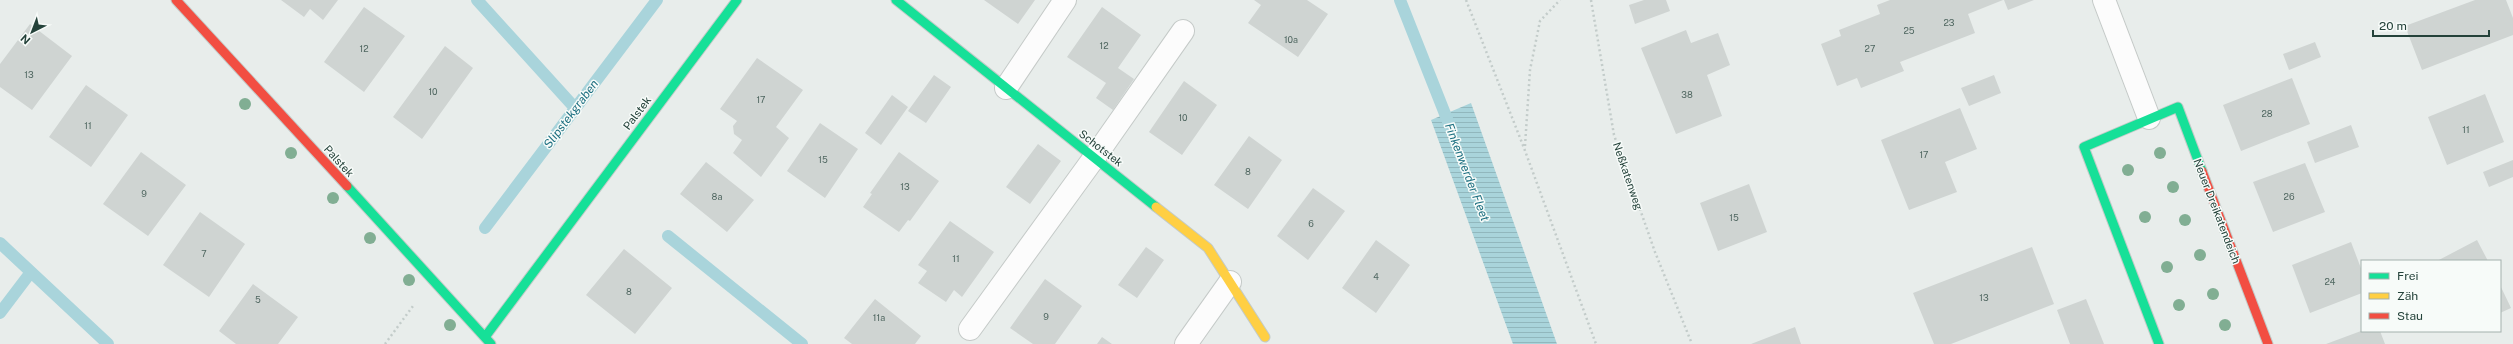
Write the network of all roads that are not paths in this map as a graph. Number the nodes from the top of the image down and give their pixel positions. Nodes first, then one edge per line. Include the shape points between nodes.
1 (176, 0) edge
2 (737, 0) edge
3 (896, 0) edge
4 (1065, 0) edge
5 (2104, 0) edge
6 (1183, 30) dead end
7 (1006, 88) junction
8 (2149, 118) junction
9 (1094, 158) junction
10 (1230, 282) junction
11 (970, 329) dead end
12 (1265, 337) dead end
13 (488, 340) edge
14 (1186, 344) edge
15 (2159, 344) edge
16 (2268, 344) edge

1 - 13 street, Palstek
2 - 13 street, Palstek
3 - 7 street, Schotstek
4 - 7 street
5 - 8 street
6 - 9 street
7 - 9 street, Schotstek
8 - 15 street, Neuer Dreikatendeich via 2084,147
8 - 16 street, Neuer Dreikatendeich via 2178,107
9 - 10 street, Schotstek via 1208,248
9 - 11 street
10 - 12 street, Schotstek
10 - 14 street

